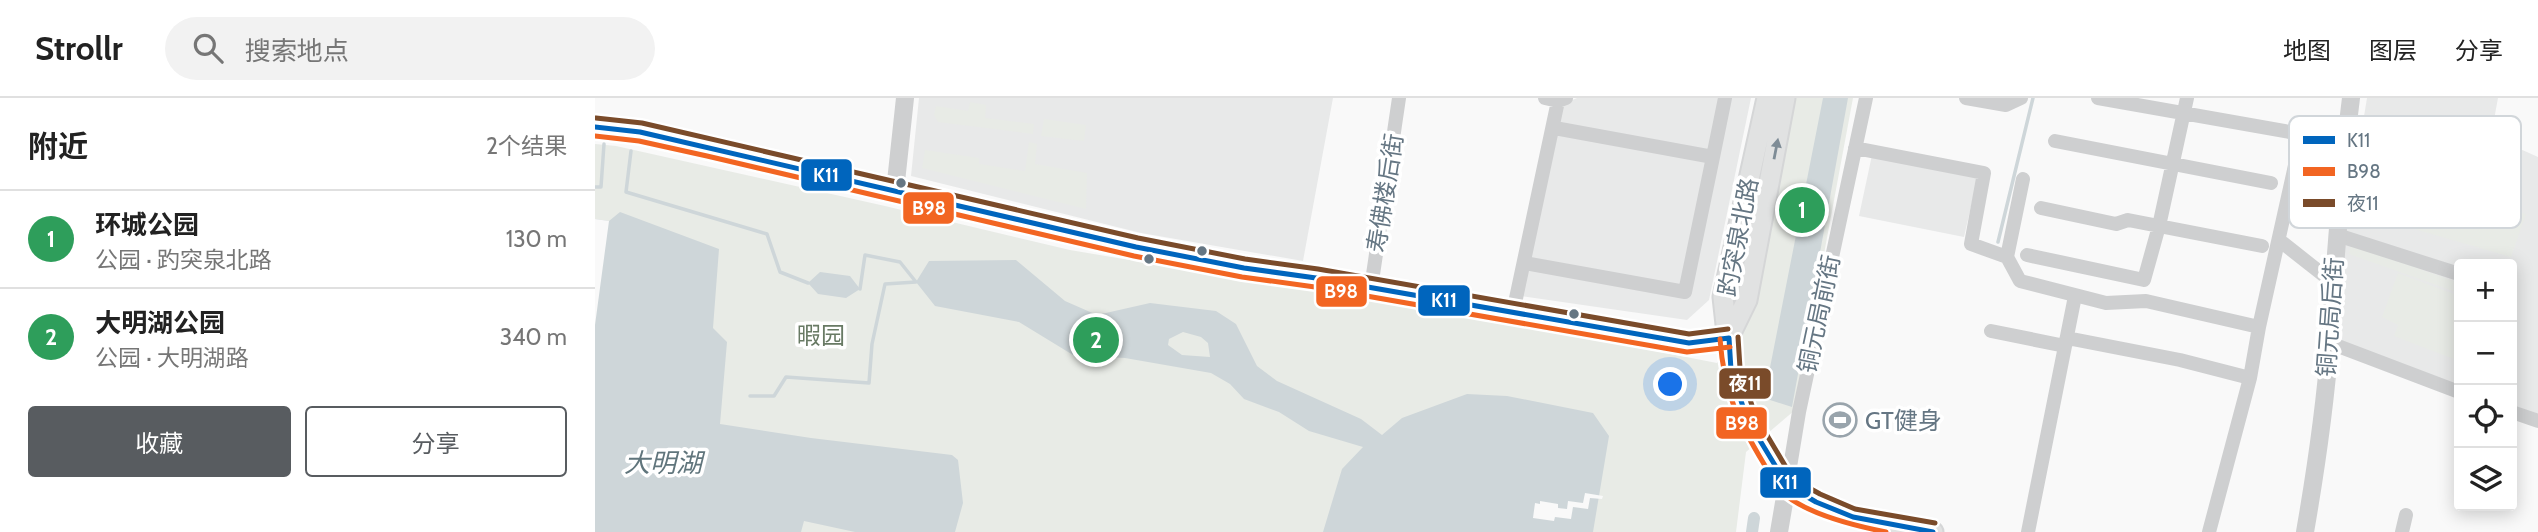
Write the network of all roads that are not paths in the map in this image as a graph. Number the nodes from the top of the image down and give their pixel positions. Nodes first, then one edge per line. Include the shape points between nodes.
1 (905, 98) edge
2 (1399, 98) edge
3 (1725, 98) edge
4 (1767, 98) edge
5 (1785, 98) edge
6 (1866, 98) edge
7 (1966, 98) edge
8 (2021, 98) edge
9 (2098, 98) edge
10 (2187, 98) edge
11 (2351, 98) edge
12 (1556, 99) edge
13 (2184, 113) junction
14 (2349, 116) edge
15 (595, 118) edge
16 (595, 127) edge
17 (1560, 129) dead end
18 (2289, 132) edge
19 (2055, 141) dead end
20 (1855, 148) junction
21 (1713, 157) junction
22 (2172, 163) junction
23 (2023, 179) dead end
24 (2271, 183) dead end
25 (895, 186) junction
26 (2289, 194) edge
27 (2041, 208) dead end
28 (2159, 226) junction
29 (2338, 228) edge
30 (2337, 235) junction
31 (2279, 240) junction
32 (2262, 246) dead end
33 (2027, 256) dead end
34 (2007, 257) junction
35 (1524, 263) junction
36 (2454, 272) edge
37 (2332, 279) junction
38 (1371, 284) junction
39 (2075, 296) junction
40 (1515, 303) junction
41 (2259, 327) junction
42 (1990, 331) dead end
43 (1729, 338) junction
44 (2066, 342) junction
45 (2330, 343) junction
46 (2250, 378) junction
47 (2454, 390) edge
48 (2517, 414) edge
49 (2538, 421) edge
50 (1787, 485) junction
51 (2406, 515) dead end
52 (1877, 527) edge
53 (1779, 532) edge
54 (1933, 532) edge
55 (2028, 532) edge
56 (2209, 532) edge
57 (2305, 532) edge
58 (2402, 532) edge

1 - 25 street
2 - 38 street, 寿佛楼后街
3 - 21 street
4 - 43 main road, 趵突泉北路 via 1723,297
43 -> 5 main road, 趵突泉北路 via 1747,300
6 - 20 street, 铜元局前街
7 - 8 street via 2006,105
9 - 13 street
10 - 13 street
11 - 14 street, 铜元局后街
12 - 35 street
13 - 18 street
13 - 22 street
15 - 25 main road via 708,138
16 - 25 main road via 670,138
17 - 21 street
19 - 22 street
20 - 34 street via 1984,173 1971,244
20 - 50 street, 铜元局前街
21 - 35 street via 1685,292
22 - 24 street
22 - 28 street
23 - 34 street
25 - 38 main road
26 - 31 street
27 - 28 street via 2116,223 2128,220
28 - 32 street
28 - 33 street via 2144,280
29 - 30 street, 铜元局后街
30 - 36 street
30 - 37 street, 铜元局后街
31 - 37 street
31 - 41 street
34 - 39 street via 2020,281
35 - 40 street
37 - 45 street, 铜元局后街
38 - 40 main road
38 - 43 main road via 1689,343
39 - 41 street via 2106,303 2146,301
39 - 44 street
40 - 43 main road
41 - 46 street
42 - 44 street
43 - 50 main road via 1731,370 1747,419
44 - 46 street via 2180,360
44 - 55 street
45 - 47 street
45 - 57 street, 铜元局后街
46 - 56 street
48 - 49 street
50 - 52 main road
50 - 53 street, 铜元局前街
51 - 58 street
52 - 54 main road

